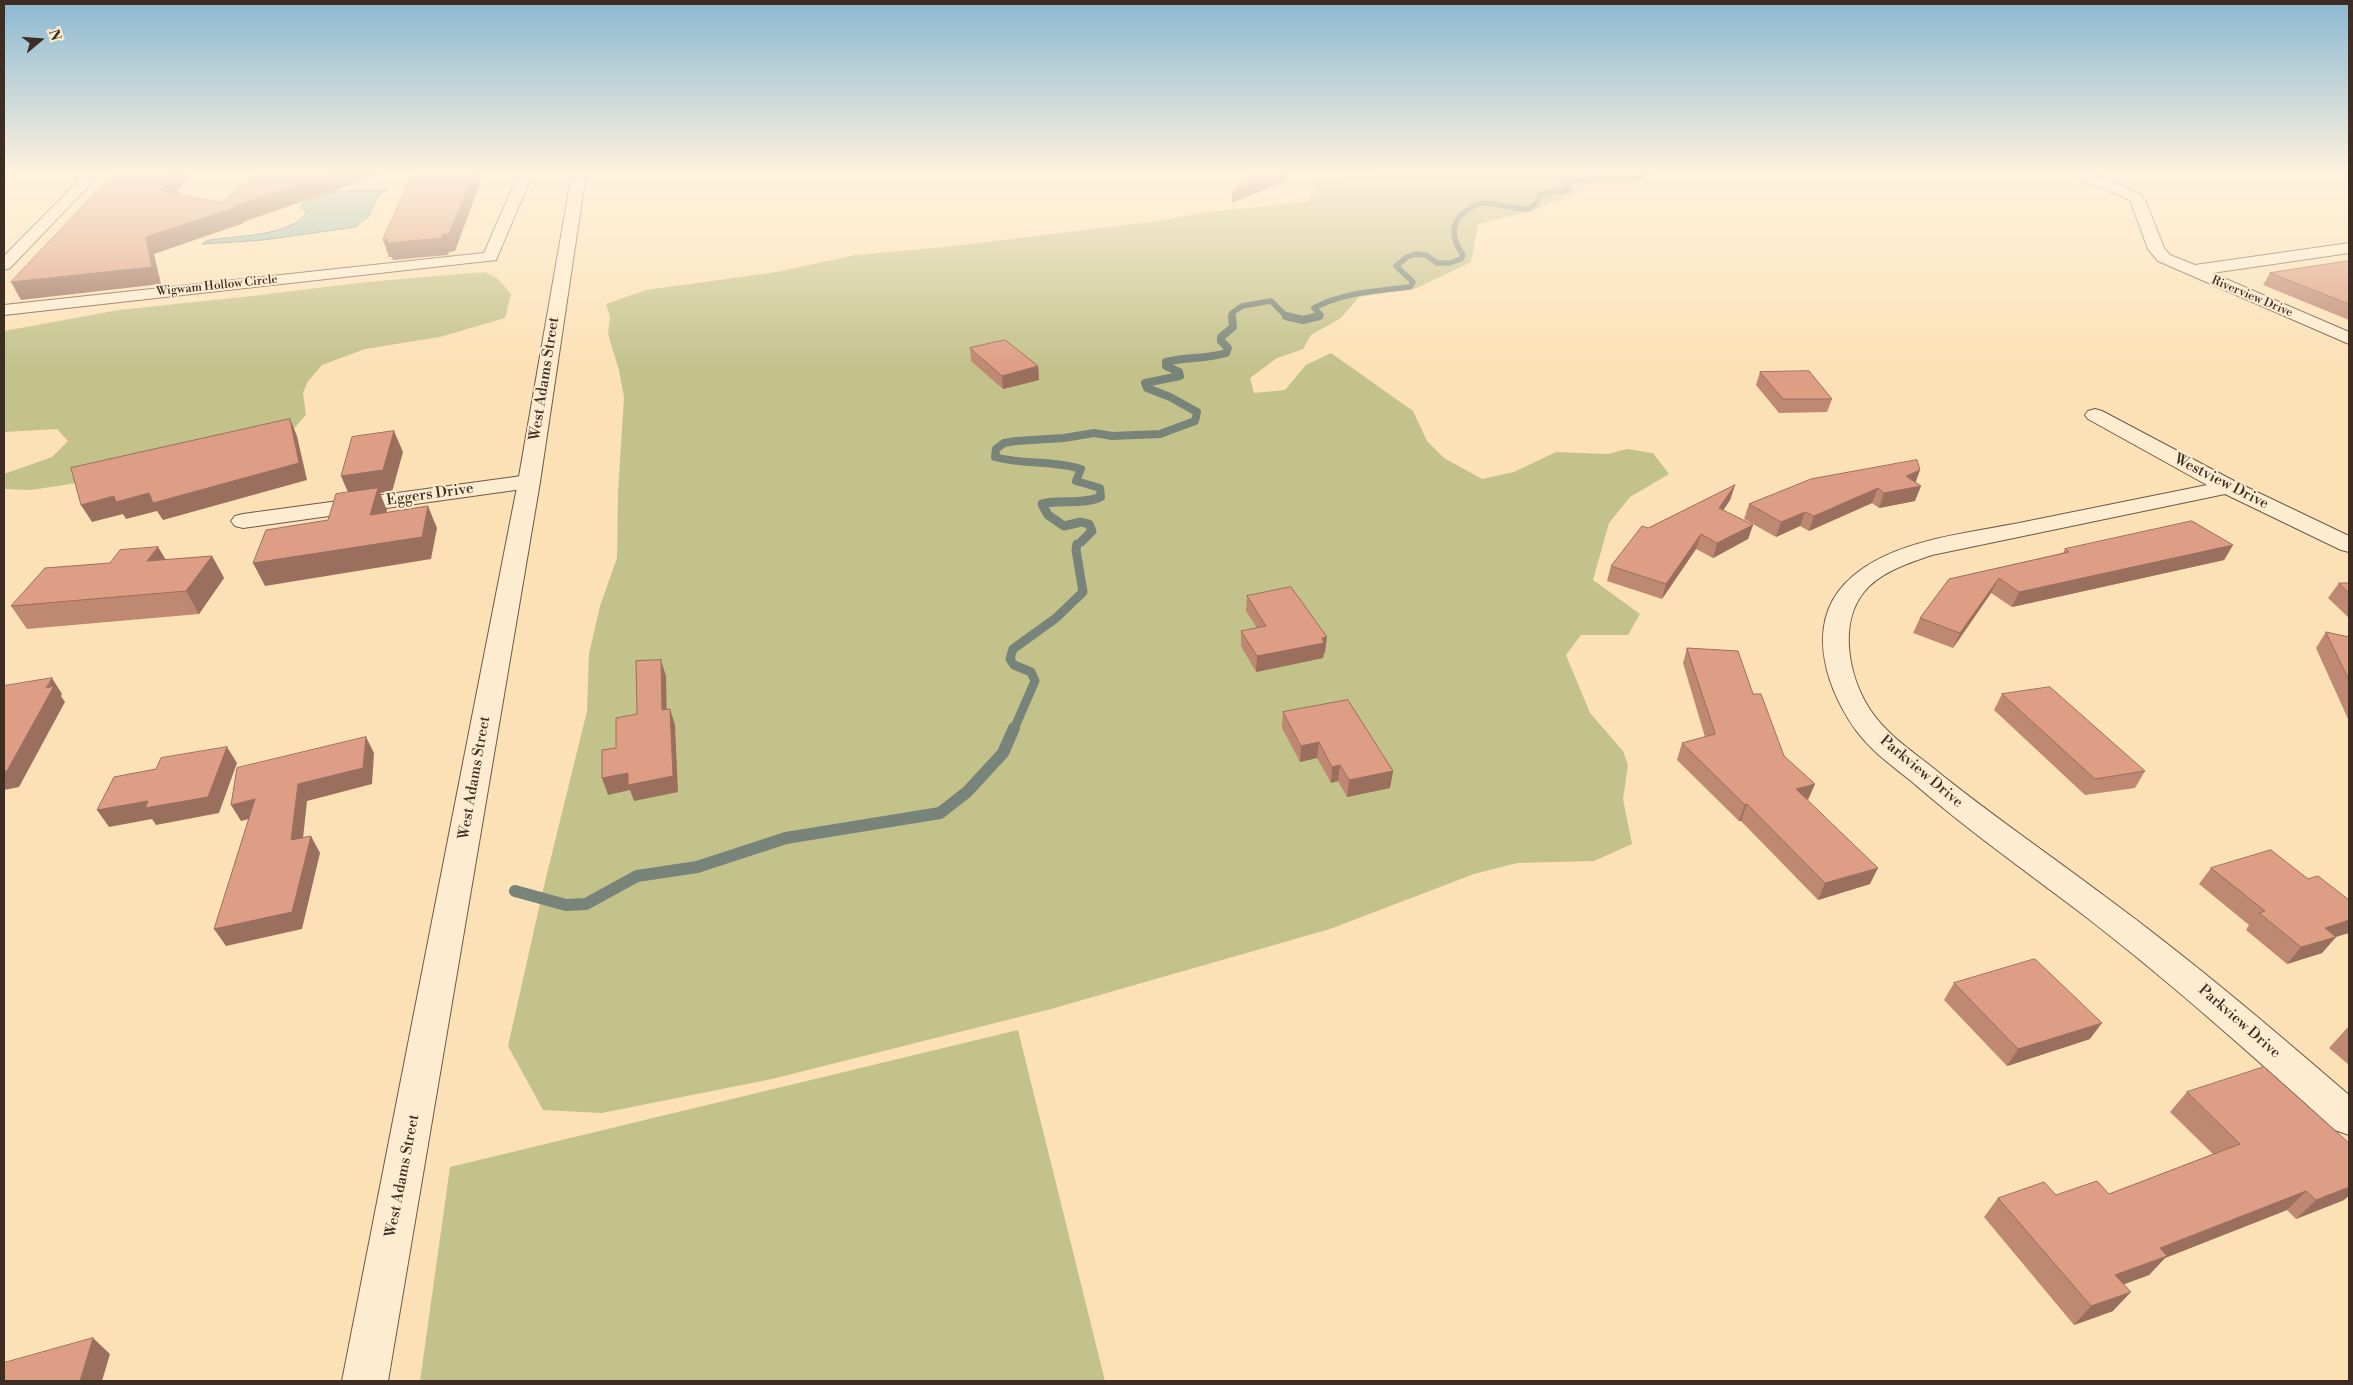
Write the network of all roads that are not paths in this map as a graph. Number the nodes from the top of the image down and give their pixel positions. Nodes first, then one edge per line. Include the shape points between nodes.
1 (31, 238) edge
2 (498, 238) edge
3 (568, 238) edge
4 (2152, 238) edge
5 (2349, 248) edge
6 (4, 265) edge
7 (2191, 271) junction
8 (4, 310) edge
9 (2349, 339) edge
10 (2095, 415) dead end
11 (528, 482) junction
12 (2228, 487) junction
13 (242, 521) dead end
14 (2349, 545) edge
15 (2349, 1118) edge
16 (365, 1381) edge

1 - 6 street
2 - 8 street, Wigwam Hollow Circle via 490,256
3 - 11 street, West Adams Street
4 - 7 street, Riverview Drive via 2159,254
5 - 7 street
7 - 9 street, Riverview Drive
10 - 12 street, Westview Drive
11 - 13 street, Eggers Drive
11 - 16 street, West Adams Street
12 - 14 street, Westview Drive
12 - 15 street, Parkview Drive via 1926,549 1898,559 1874,572 1855,588 1842,606 1835,628 1835,653 1842,680 1880,740 2006,842 2210,996

